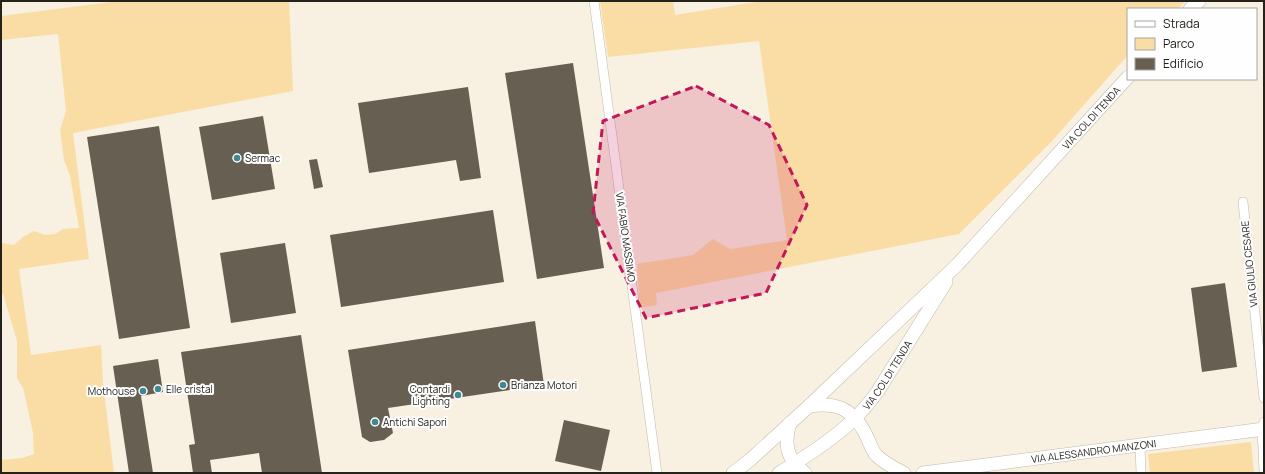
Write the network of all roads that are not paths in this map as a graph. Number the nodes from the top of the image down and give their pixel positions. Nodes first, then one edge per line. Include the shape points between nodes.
1 (594, 1) edge
2 (1199, 1) edge
3 (1191, 8) edge
4 (1127, 78) edge
5 (1243, 202) dead end
6 (957, 265) junction
7 (1264, 398) edge
8 (809, 406) junction
9 (856, 418) junction
10 (790, 423) junction
11 (1263, 427) edge
12 (1140, 446) junction
13 (795, 464) junction
14 (1264, 470) edge
15 (951, 471) edge
16 (657, 473) edge
17 (733, 473) edge
18 (779, 473) edge
19 (805, 473) edge
20 (904, 473) edge
21 (923, 473) edge
22 (1141, 473) edge

1 - 16 street, VIA FABIO MASSIMO
2 - 3 main road
4 - 6 main road, VIA COL DI TENDA
5 - 7 street, VIA GIULIO CESARE
6 - 8 main road, VIA COL DI TENDA
6 - 9 main road, VIA COL DI TENDA via 878,391
8 - 9 main road via 833,405
8 - 10 main road, VIA COL DI TENDA
9 - 13 main road, VIA COL DI TENDA
9 - 20 main road via 875,453 884,462
10 - 13 main road via 786,436 787,448
10 - 17 main road, VIA COL DI TENDA
11 - 12 main road, VIA ALESSANDRO MANZONI
11 - 14 street
12 - 15 main road, VIA ALESSANDRO MANZONI
12 - 22 street
13 - 18 main road, VIA COL DI TENDA
13 - 19 main road
15 - 21 main road, VIA ALESSANDRO MANZONI

